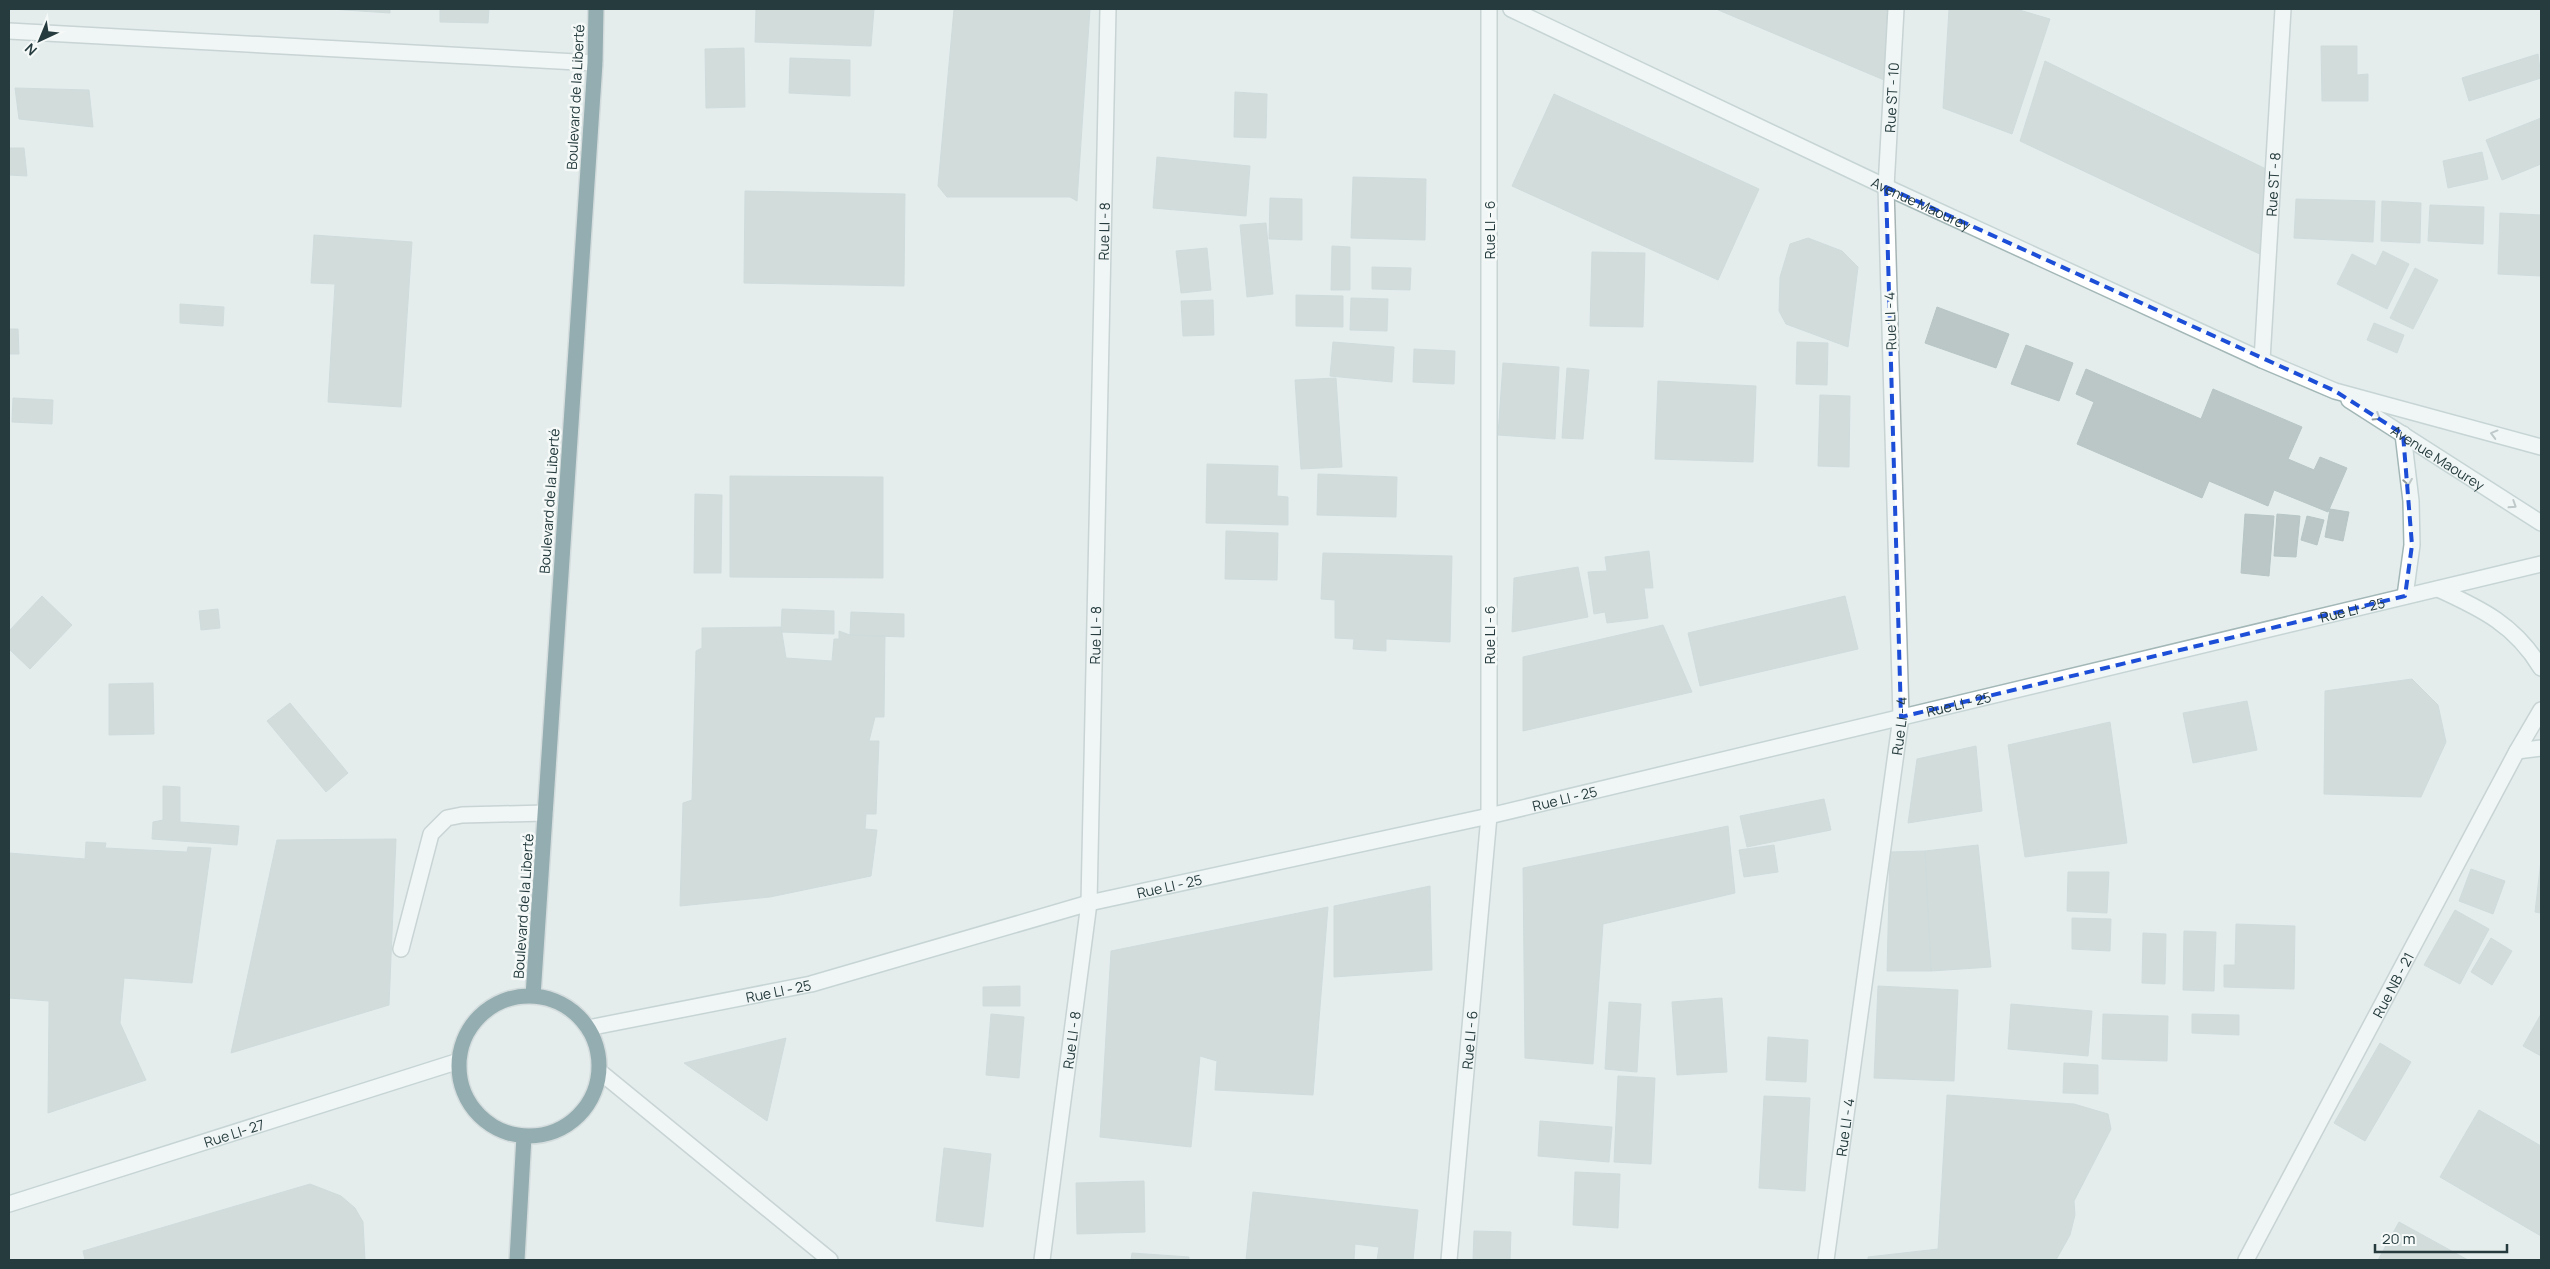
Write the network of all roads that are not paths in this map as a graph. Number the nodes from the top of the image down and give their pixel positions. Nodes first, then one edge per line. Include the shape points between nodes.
1 (596, 9) edge
2 (1108, 9) edge
3 (1490, 9) edge
4 (1511, 9) edge
5 (1896, 9) edge
6 (2283, 9) edge
7 (9, 31) edge
8 (595, 63) junction
9 (1886, 187) junction
10 (2262, 360) junction
11 (2335, 391) junction
12 (2403, 434) junction
13 (2541, 447) edge
14 (2541, 523) edge
15 (2541, 564) edge
16 (2438, 589) junction
17 (2406, 596) junction
18 (2541, 668) edge
19 (2541, 710) edge
20 (1901, 717) junction
21 (2541, 748) edge
22 (2517, 751) junction
23 (545, 813) junction
24 (1489, 816) junction
25 (1089, 903) junction
26 (401, 948) dead end
27 (533, 996) junction
28 (588, 1028) junction
29 (459, 1061) junction
30 (599, 1071) junction
31 (524, 1136) junction
32 (9, 1204) edge
33 (517, 1260) edge
34 (830, 1260) edge
35 (1042, 1260) edge
36 (1450, 1260) edge
37 (1826, 1260) edge
38 (2246, 1260) edge

1 - 8 highway, Boulevard de la Liberté
2 - 25 street, Rue LI - 8
3 - 24 street, Rue LI - 6
4 - 9 street, Avenue Maourey
5 - 9 street, Rue ST - 10
6 - 10 street, Rue ST - 8
7 - 8 street
8 - 23 highway, Boulevard de la Liberté
9 - 10 street, Avenue Maourey
9 - 20 street, Rue LI - 4
10 - 11 street, Avenue Maourey
11 -> 12 street, Avenue Maourey
13 -> 11 street, Avenue Maourey
12 -> 14 street, Avenue Maourey
12 -> 17 street via 2411,501 2412,546
15 - 16 street, Rue LI - 25
16 - 17 street, Rue LI - 25
16 - 18 street via 2484,610 2514,632
17 - 20 street, Rue LI - 25
19 - 22 street, Rue NB - 21
20 - 24 street, Rue LI - 25
20 - 37 street, Rue LI - 4
21 - 22 street
22 - 38 street, Rue NB - 21
23 - 26 street via 447,818 431,834
23 - 27 highway, Boulevard de la Liberté
24 - 25 street, Rue LI - 25
24 - 36 street, Rue LI - 6
25 - 28 street, Rue LI - 25 via 811,984
25 - 35 street, Rue LI - 8
27 - 28 highway via 555,1001 573,1012
27 - 29 highway via 512,998 491,1007 474,1021 463,1040
28 - 30 highway via 597,1049
29 - 31 highway via 460,1083 469,1103 503,1131
29 - 32 street, Rue LI- 27
30 - 31 highway via 594,1092 583,1111 553,1131
30 - 34 street
31 - 33 highway

